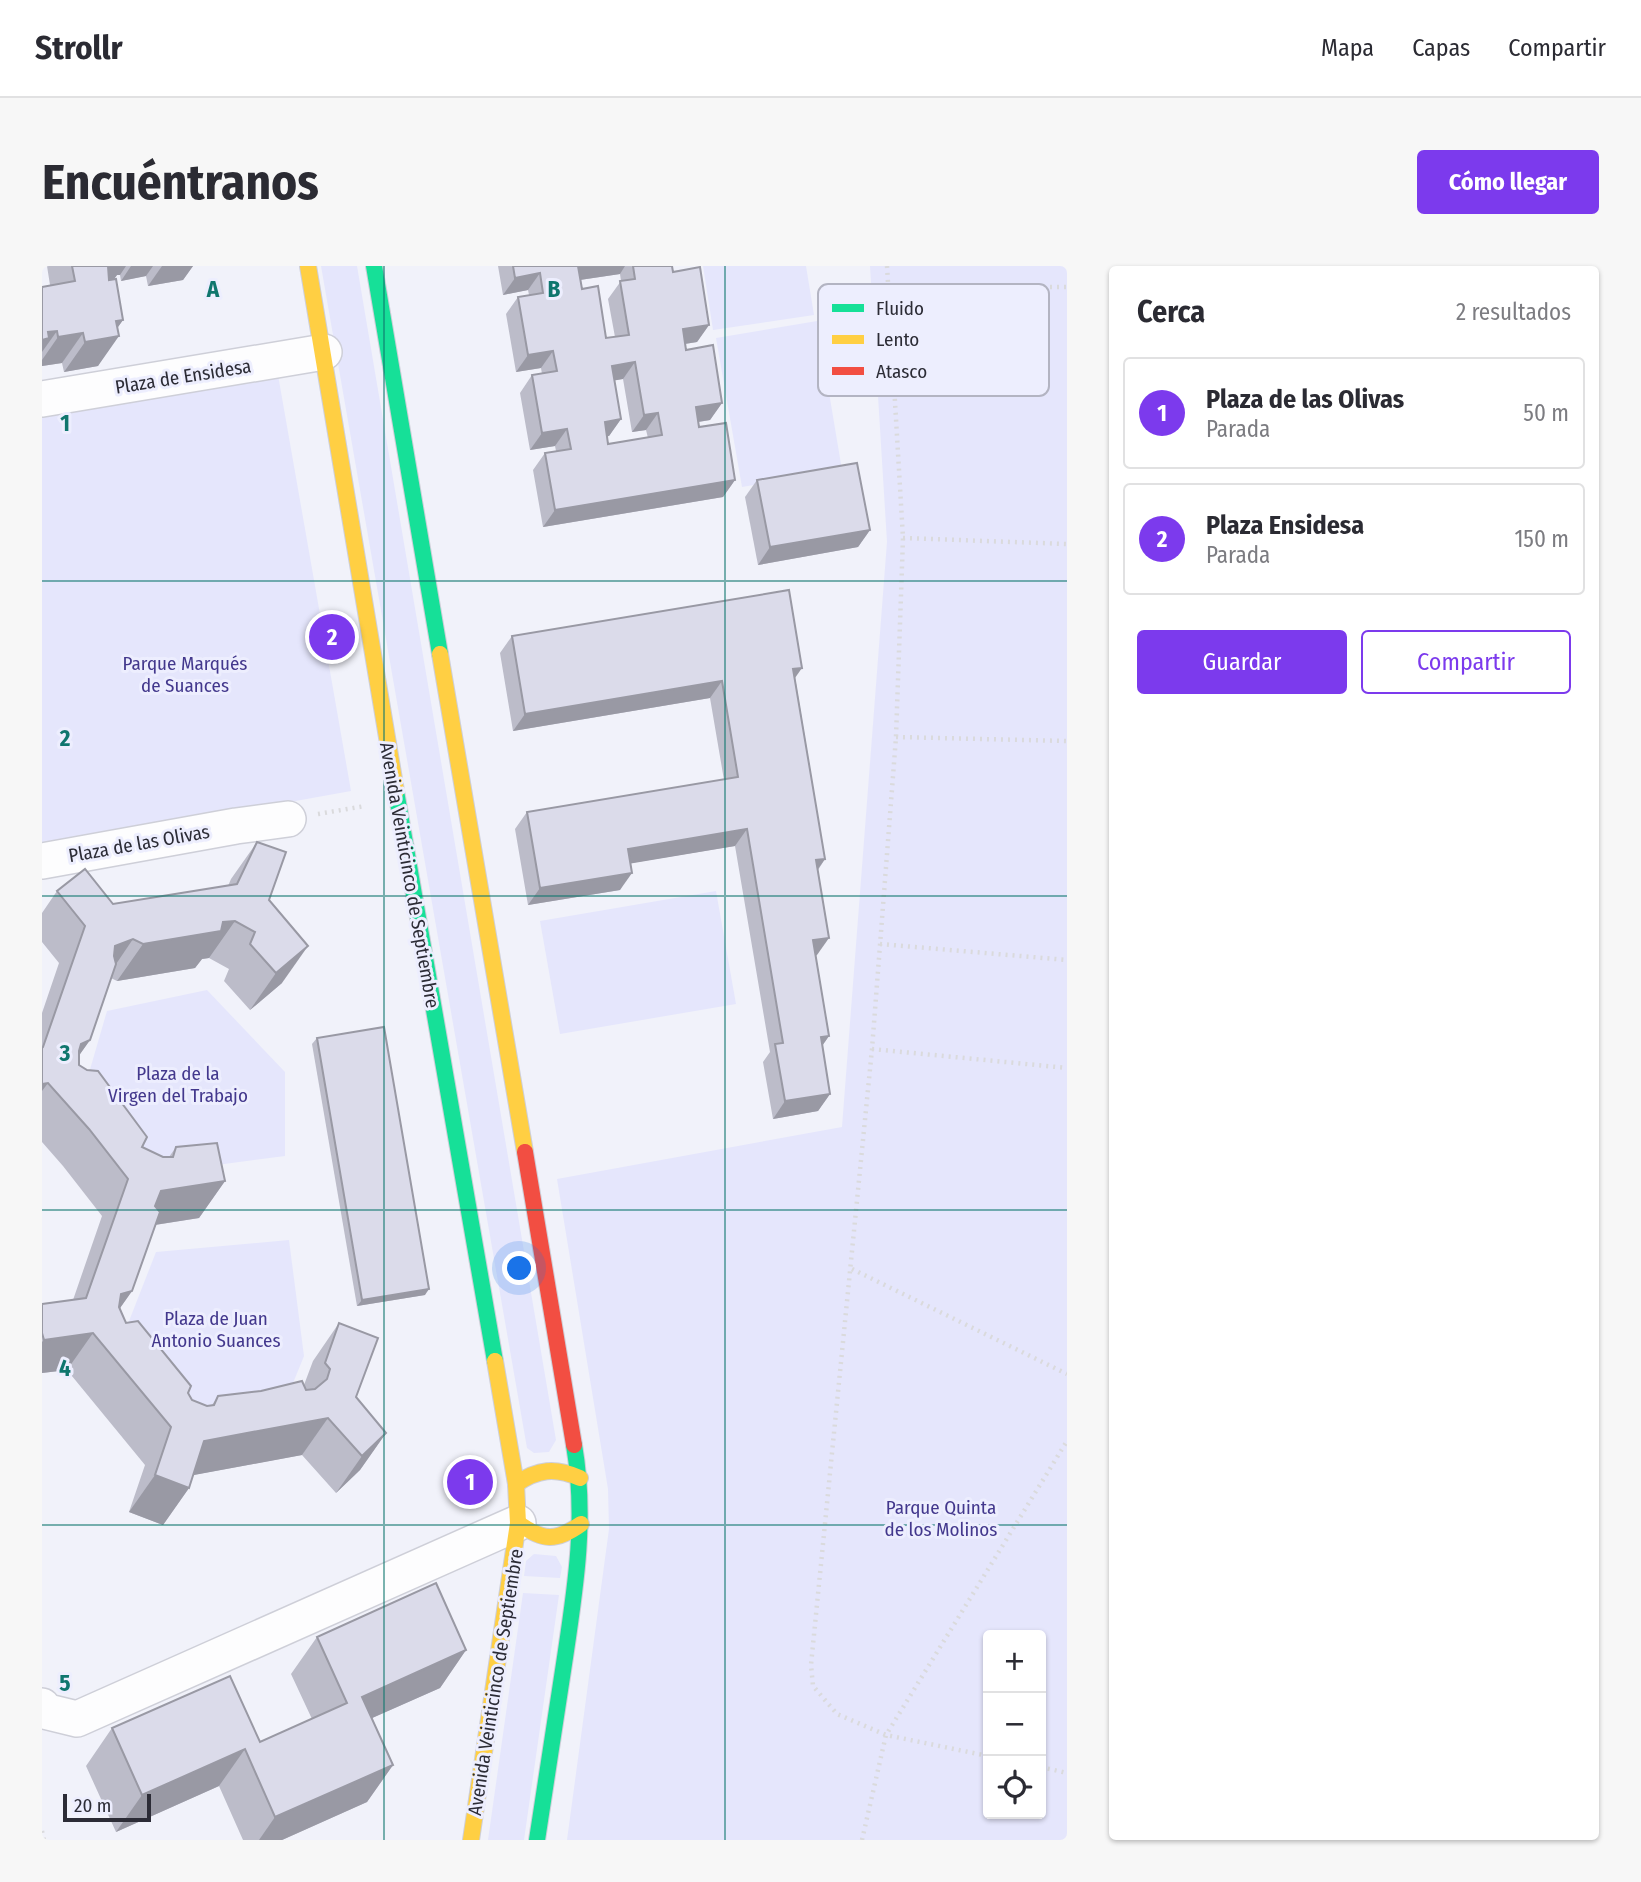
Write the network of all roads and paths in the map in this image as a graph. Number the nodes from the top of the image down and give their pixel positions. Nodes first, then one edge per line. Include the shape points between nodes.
1 (309, 266) edge
2 (374, 266) edge
3 (887, 266) edge
4 (889, 284) edge
5 (1049, 287) edge
6 (1067, 287) edge
7 (324, 352) junction
8 (895, 396) edge
9 (42, 399) edge
10 (903, 538) junction
11 (1067, 544) edge
12 (896, 737) junction
13 (1067, 741) edge
14 (397, 800) junction
15 (288, 819) joint
16 (42, 861) edge
17 (880, 944) junction
18 (1067, 960) edge
19 (872, 1049) junction
20 (1067, 1068) edge
21 (852, 1269) junction
22 (1067, 1374) edge
23 (1067, 1441) edge
24 (580, 1478) junction
25 (516, 1484) junction
26 (518, 1523) junction
27 (581, 1524) junction
28 (42, 1706) edge
29 (886, 1735) junction
30 (983, 1755) edge
31 (1046, 1768) edge
32 (1067, 1773) edge
33 (42, 1831) edge
34 (44, 1840) edge
35 (471, 1840) edge
36 (537, 1840) edge
37 (862, 1840) edge

1 - 7 main road, Avenida Veinticinco de Septiembre
2 - 24 main road
3 - 4 path
5 - 6 path
7 - 9 street, Plaza de Ensidesa
7 - 14 main road, Avenida Veinticinco de Septiembre
8 - 10 path
10 - 11 path
10 - 12 path
12 - 13 path
12 - 17 path
14 - 15 path
14 - 25 main road, Avenida Veinticinco de Septiembre
15 - 16 street, Plaza de las Olivas
17 - 18 path
17 - 19 path
19 - 20 path
19 - 21 path
21 - 22 path
21 - 29 path via 811,1665 813,1686 837,1714
23 - 29 path
24 - 25 main road via 564,1470 546,1469
24 - 27 main road
25 - 26 main road, Avenida Veinticinco de Septiembre
26 - 27 main road, Avenida Veinticinco de Septiembre via 532,1534 550,1539 567,1535
26 - 28 street via 77,1719 44,1712
26 - 35 main road, Avenida Veinticinco de Septiembre
27 - 36 main road
29 - 30 path
29 - 37 path
31 - 32 path
33 - 34 path

